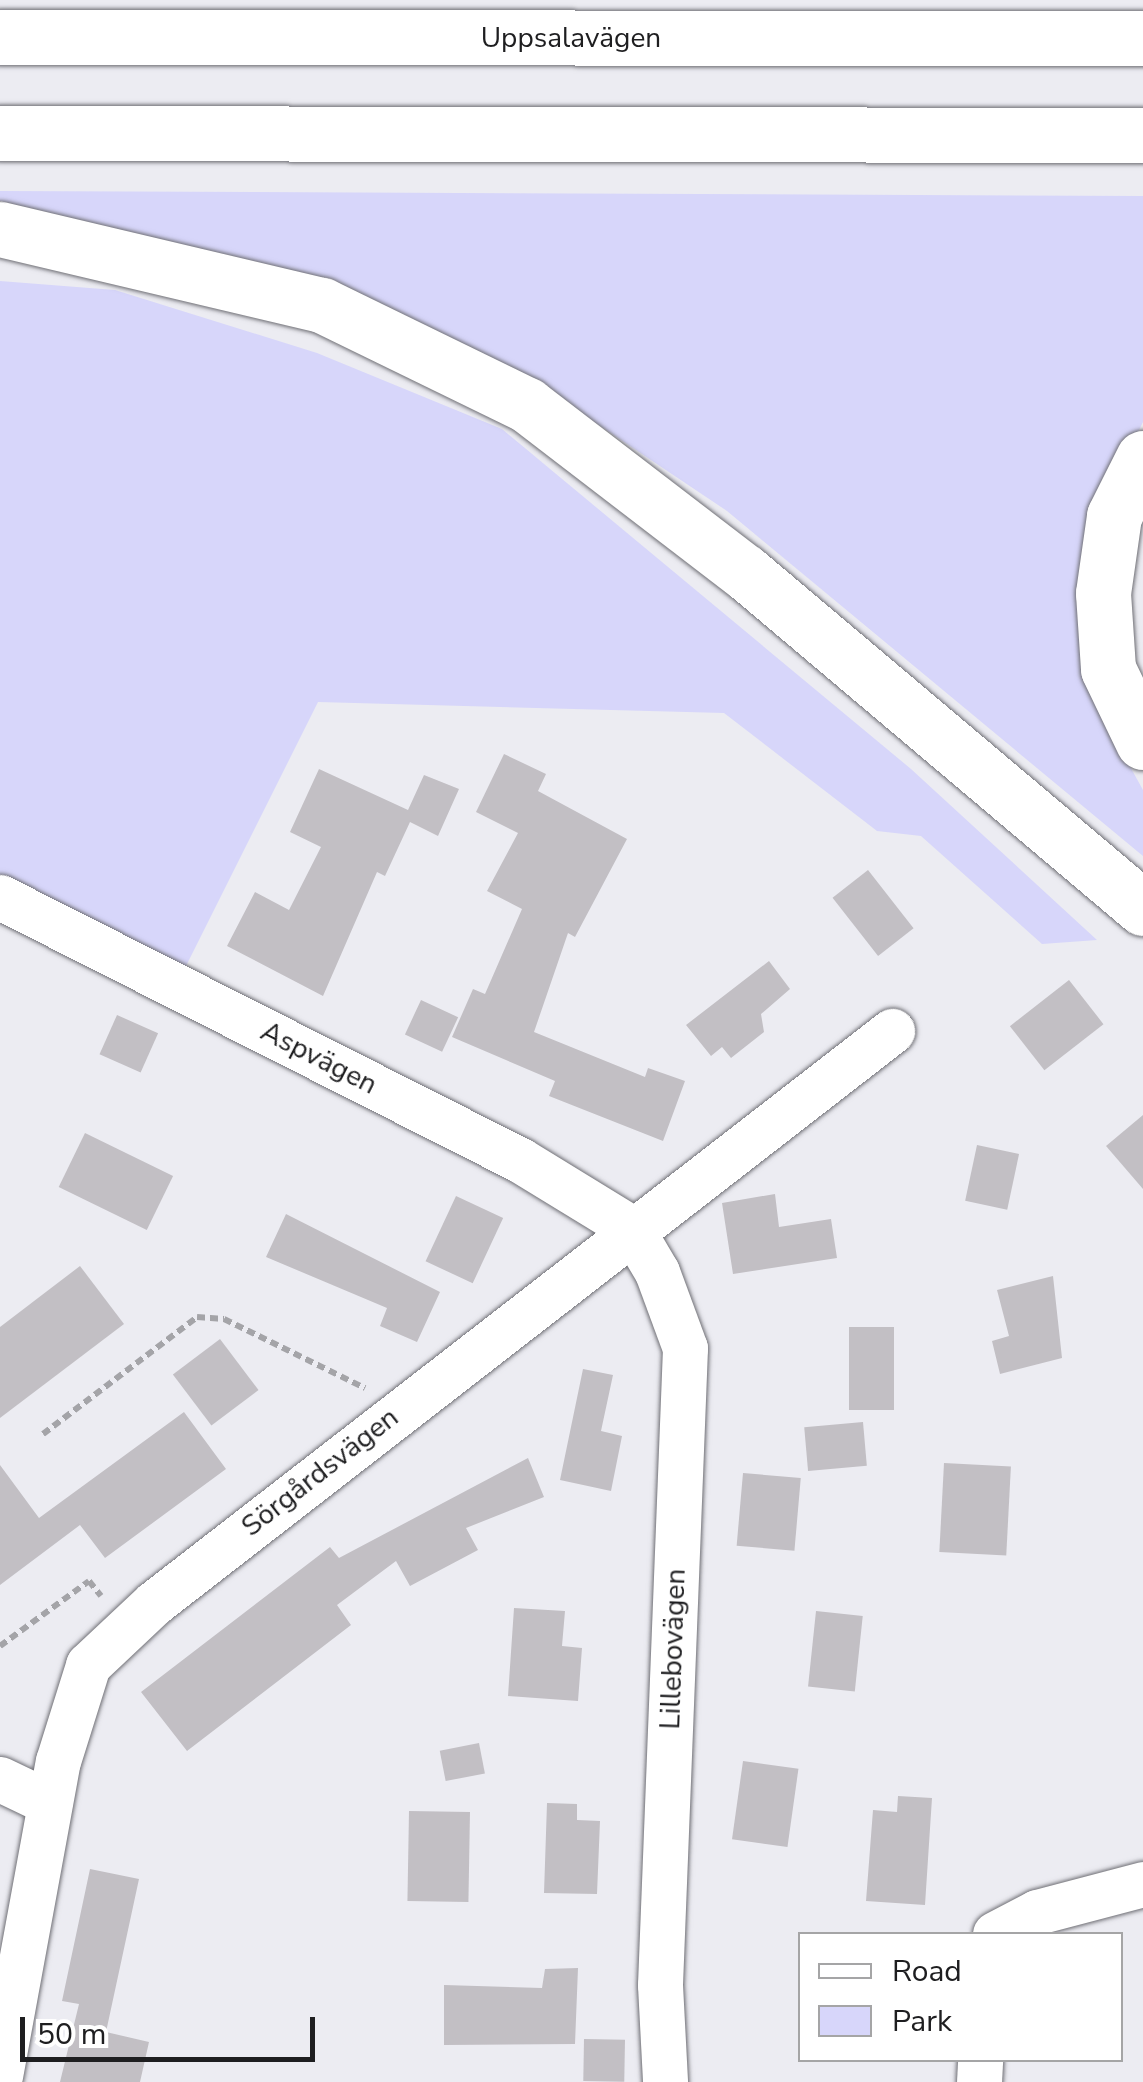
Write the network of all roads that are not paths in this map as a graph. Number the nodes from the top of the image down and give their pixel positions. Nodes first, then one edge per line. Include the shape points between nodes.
1 (0, 38) edge
2 (1143, 38) edge
3 (0, 133) edge
4 (1143, 135) edge
5 (0, 229) edge
6 (1143, 458) edge
7 (1143, 742) edge
8 (0, 898) edge
9 (1143, 908) edge
10 (892, 1031) dead end
11 (632, 1228) junction
12 (0, 1779) edge
13 (50, 1803) junction
14 (1143, 1884) edge
15 (998, 1932) edge
16 (8, 1988) edge
17 (0, 2076) edge
18 (665, 2082) edge

1 - 2 highway, Uppsalavägen
3 - 4 highway
5 - 9 highway via 322,305 527,405 744,572
6 - 7 highway via 1114,516 1103,593 1108,669
8 - 11 street, Aspvägen via 520,1160
10 - 11 street, Sörgårdsvägen
11 - 13 street, Sörgårdsvägen via 88,1664
11 - 18 street, Lillebovägen via 685,1348 660,1985
12 - 13 street
13 - 16 street, Sörgårdsvägen
14 - 15 street via 1037,1912
16 - 17 street, Sörgårdsvägen

